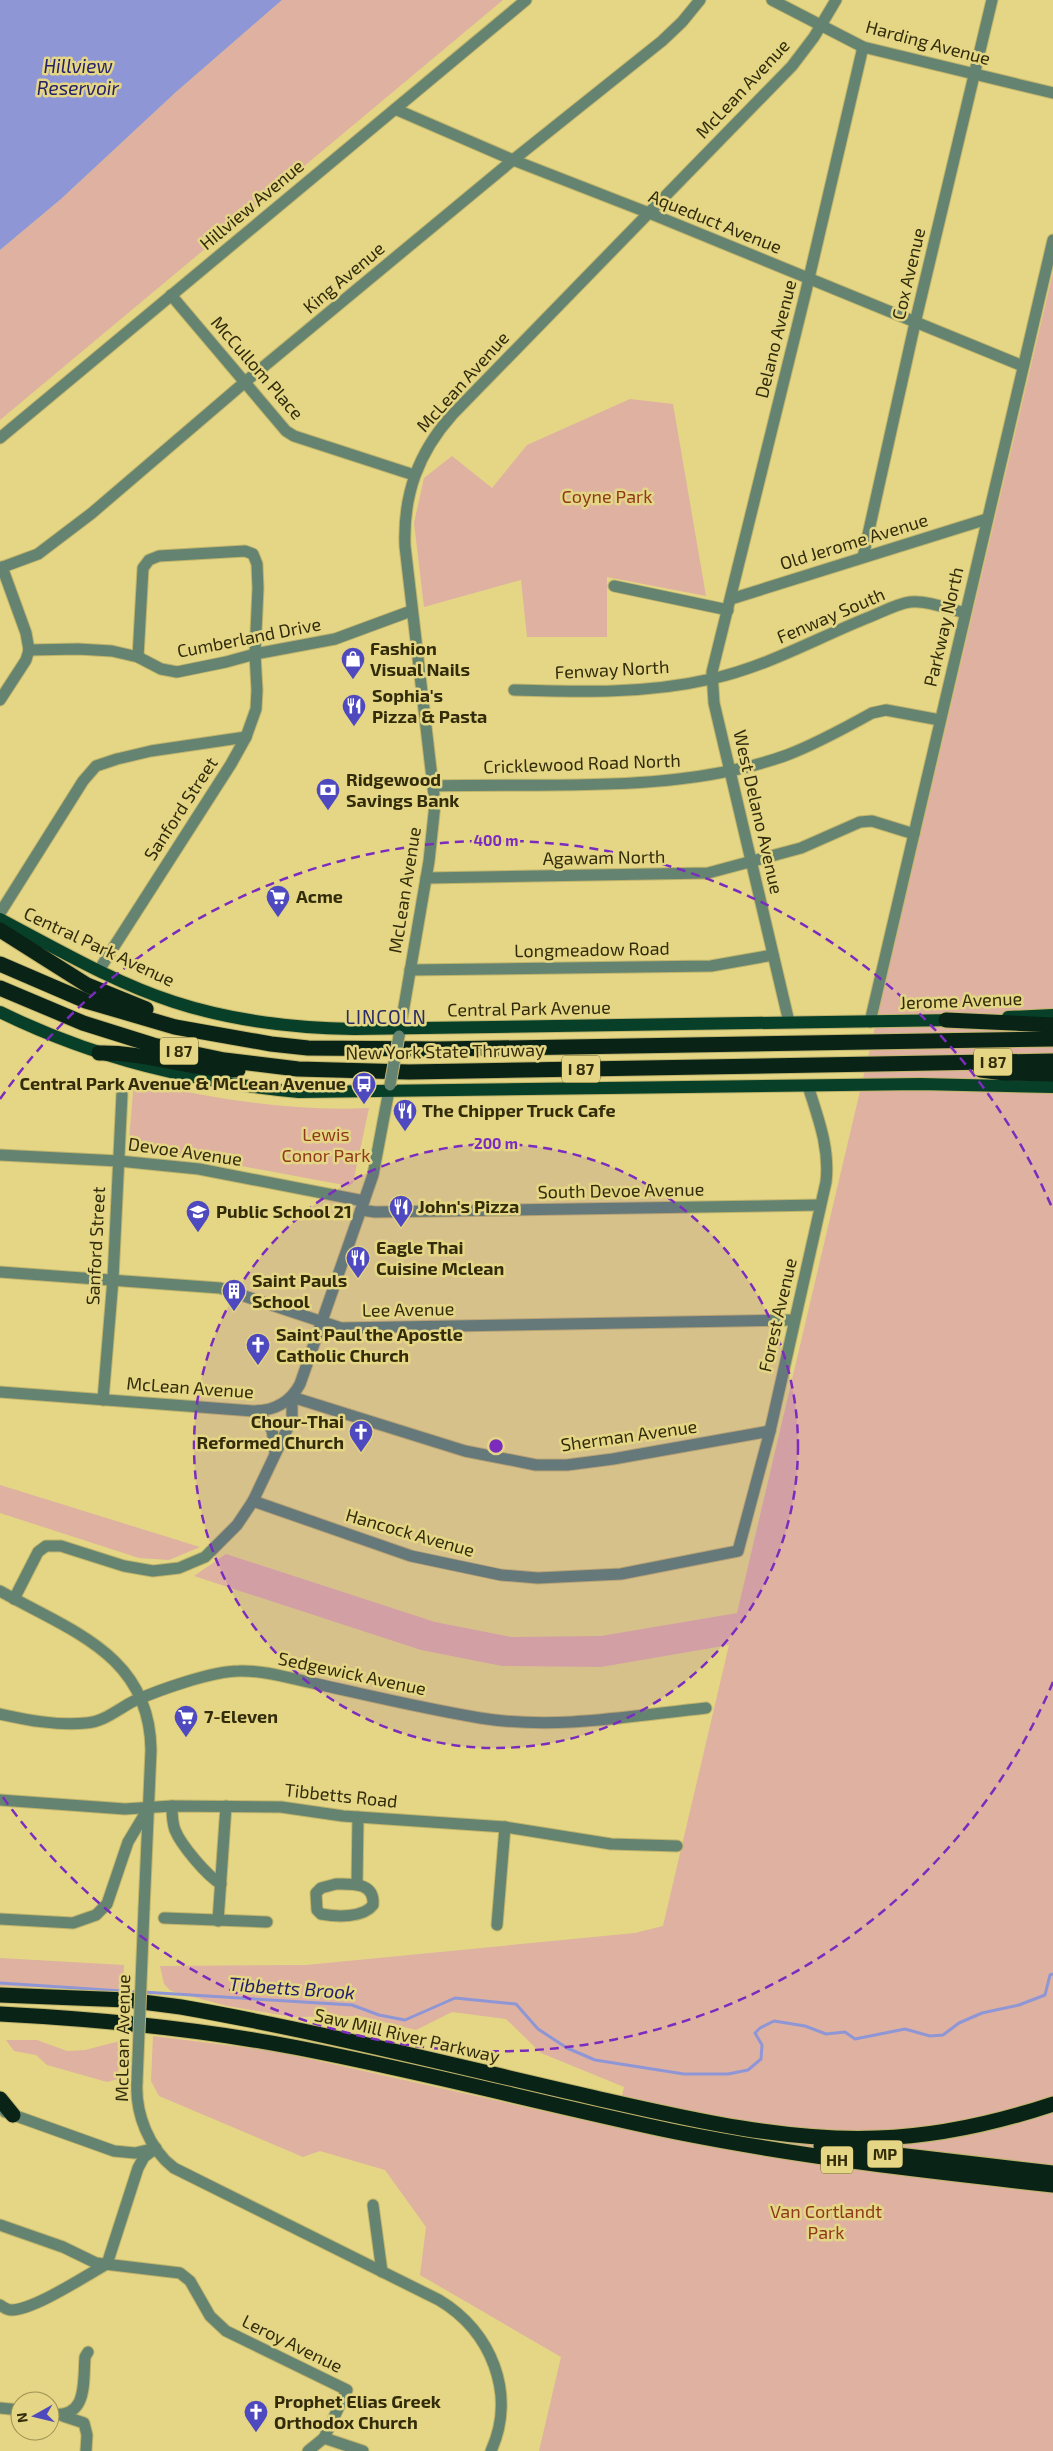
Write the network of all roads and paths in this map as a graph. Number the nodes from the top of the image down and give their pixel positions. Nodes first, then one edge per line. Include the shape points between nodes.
1 (526, 0) edge
2 (700, 0) edge
3 (772, 0) edge
4 (836, 0) edge
5 (992, 0) edge
6 (822, 25) junction
7 (863, 47) junction
8 (975, 74) junction
9 (1053, 93) edge
10 (394, 109) junction
11 (513, 160) junction
12 (649, 213) junction
13 (1053, 240) edge
14 (809, 279) junction
15 (171, 295) junction
16 (915, 323) junction
17 (1023, 366) junction
18 (245, 382) junction
19 (0, 438) edge
20 (414, 475) junction
21 (988, 519) junction
22 (863, 557) junction
23 (1, 568) edge
24 (614, 586) dead end
25 (730, 604) junction
26 (411, 611) junction
27 (965, 613) junction
28 (30, 650) junction
29 (255, 654) junction
30 (138, 657) junction
31 (712, 679) junction
32 (514, 690) dead end
33 (0, 700) edge
34 (940, 720) junction
35 (246, 736) junction
36 (730, 771) junction
37 (434, 786) junction
38 (914, 834) junction
39 (751, 862) junction
40 (426, 878) junction
41 (0, 913) edge
42 (0, 919) edge
43 (0, 930) edge
44 (773, 955) junction
45 (0, 964) edge
46 (99, 970) junction
47 (410, 970) junction
48 (0, 988) edge
49 (0, 1012) edge
50 (1053, 1015) edge
51 (946, 1020) junction
52 (789, 1022) junction
53 (870, 1022) junction
54 (1053, 1025) edge
55 (175, 1027) junction
56 (399, 1032) junction
57 (1053, 1039) edge
58 (99, 1053) junction
59 (1053, 1061) edge
60 (933, 1063) junction
61 (298, 1069) junction
62 (1053, 1074) edge
63 (808, 1086) junction
64 (1053, 1087) edge
65 (390, 1089) junction
66 (122, 1094) dead end
67 (0, 1155) edge
68 (119, 1161) junction
69 (363, 1205) junction
70 (820, 1206) junction
71 (0, 1272) edge
72 (112, 1279) junction
73 (794, 1320) junction
74 (321, 1323) junction
75 (0, 1392) edge
76 (292, 1397) junction
77 (103, 1400) junction
78 (258, 1411) junction
79 (770, 1431) junction
80 (276, 1453) junction
81 (253, 1501) junction
82 (738, 1551) joint
83 (0, 1591) edge
84 (14, 1599) junction
85 (142, 1698) junction
86 (706, 1708) dead end
87 (0, 1714) edge
88 (0, 1800) edge
89 (172, 1806) junction
90 (226, 1806) junction
91 (149, 1807) junction
92 (358, 1817) junction
93 (505, 1827) junction
94 (677, 1846) dead end
95 (221, 1884) junction
96 (357, 1884) junction
97 (164, 1918) dead end
98 (0, 1919) edge
99 (218, 1920) junction
100 (267, 1922) dead end
101 (497, 1925) dead end
102 (0, 1995) edge
103 (0, 2014) edge
104 (0, 2099) edge
105 (1053, 2104) edge
106 (7, 2113) edge
107 (719, 2124) junction
108 (156, 2148) junction
109 (1053, 2173) edge
110 (1053, 2185) edge
111 (373, 2205) dead end
112 (0, 2225) edge
113 (106, 2264) junction
114 (382, 2272) junction
115 (0, 2305) edge
116 (88, 2352) dead end
117 (60, 2416) edge
118 (63, 2416) junction
119 (324, 2438) junction
120 (86, 2451) edge
121 (308, 2451) edge
122 (363, 2451) edge
123 (491, 2451) edge

1 - 10 street, Hillview Avenue
2 - 11 street, King Avenue via 662,41
3 - 6 street, Harding Avenue
4 - 6 street, McLean Avenue
5 - 8 street, Cox Avenue
6 - 7 street, Harding Avenue
6 - 12 street, McLean Avenue via 781,78
7 - 8 street, Harding Avenue
7 - 14 street, Delano Avenue
8 - 9 street, Harding Avenue
8 - 16 street, Cox Avenue
10 - 11 street, Aqueduct Avenue
10 - 15 street, Hillview Avenue
11 - 12 street, Aqueduct Avenue
11 - 18 street, King Avenue
12 - 14 street, Aqueduct Avenue
12 - 20 street, McLean Avenue via 448,419 429,445
13 - 17 street, Parkway North
14 - 16 street, Aqueduct Avenue
14 - 25 street, Delano Avenue
15 - 18 street, McCullom Place
15 - 19 street, Hillview Avenue
16 - 17 street, Aqueduct Avenue
16 - 22 street, Cox Avenue
17 - 21 street, Parkway North
18 - 20 street, McCullom Place via 278,424 290,434
18 - 23 street, King Avenue via 69,531 38,554
20 - 26 street, McLean Avenue via 404,530
21 - 22 street, Old Jerome Avenue
21 - 27 street, Parkway North
22 - 25 street, Old Jerome Avenue
23 - 28 street
24 - 25 street, Old Jerome Avenue
25 - 31 street, West Delano Avenue
26 - 29 street, Cumberland Drive via 335,639
26 - 37 street, McLean Avenue
27 - 31 street, Fenway South via 908,602 764,664
27 - 34 street, Parkway North
28 - 30 street, Cumberland Drive via 112,651
28 - 33 street
29 - 30 street, Cumberland Drive via 177,672 161,669
29 - 30 street via 257,564 253,554 245,551 160,556 149,560 143,568
29 - 35 street, Sanford Street via 256,709
31 - 32 street, Fenway North via 644,690
31 - 36 street, West Delano Avenue via 714,703
34 - 36 street, Cricklewood Road North via 886,710 788,754
34 - 38 street, Parkway North
35 - 41 street via 151,751 96,766 83,781
35 - 46 street, Sanford Street
36 - 37 street, Cricklewood Road North via 662,782
36 - 39 street, West Delano Avenue
37 - 40 street, McLean Avenue via 434,825
38 - 39 street, Agawam North via 868,821 801,848
38 - 53 street, Parkway North
39 - 40 street, Agawam North via 708,873
39 - 44 street, West Delano Avenue
40 - 47 street, McLean Avenue
42 - 46 main road, Central Park Avenue
43 - 55 highway via 80,981 146,1009
44 - 47 street, Longmeadow Road via 710,966
44 - 52 street, West Delano Avenue
45 - 55 highway, New York State Thruway / I 87 via 86,1001
46 - 56 main road, Central Park Avenue via 152,994 227,1016 317,1028
47 - 56 street, McLean Avenue
48 - 61 highway, New York State Thruway / I 87 via 83,1024 153,1045 224,1060
49 - 58 main road
50 - 51 main road, Jerome Avenue
51 - 53 main road, Jerome Avenue
51 - 54 highway
52 - 53 main road, Central Park Avenue
52 - 56 main road, Central Park Avenue
55 - 57 highway, New York State Thruway / I 87 via 271,1044 345,1049
56 - 65 street, McLean Avenue, bridge
58 - 61 highway via 121,1052 207,1069
58 - 65 main road via 135,1065 244,1086 317,1093
59 - 60 highway, I 87
60 - 61 highway, New York State Thruway / I 87 via 409,1072
60 - 62 highway via 1004,1073
63 - 64 main road
63 - 65 main road
63 - 70 street, Forest Avenue via 828,1158
65 - 69 street, McLean Avenue via 377,1160
66 - 68 street, Sanford Street
67 - 68 street, Devoe Avenue
68 - 69 street, Devoe Avenue via 199,1169
68 - 72 street, Sanford Street
69 - 70 street, South Devoe Avenue via 375,1212
69 - 74 street, McLean Avenue
70 - 73 street, Forest Avenue
71 - 72 street, Lee Avenue
72 - 74 street, Lee Avenue via 220,1288
72 - 77 street, Sanford Street
73 - 74 street, Lee Avenue via 341,1328
73 - 79 street, Forest Avenue
74 - 76 street, McLean Avenue via 300,1384
75 - 77 street, McLean Avenue
76 - 78 street, McLean Avenue via 273,1408
76 - 79 street, Sherman Avenue via 465,1450 536,1465 612,1459
76 - 80 street via 292,1419
77 - 78 street, McLean Avenue
78 - 80 street via 272,1430
79 - 82 street, Forest Avenue
80 - 81 street
81 - 82 street, Hancock Avenue via 411,1556 501,1575 538,1578 621,1574
81 - 84 street via 213,1551 197,1562 179,1568 144,1570 61,1546 46,1546 38,1552
83 - 84 street, McLean Avenue
84 - 85 street, McLean Avenue via 106,1651 130,1677
85 - 86 street, Sedgewick Avenue via 220,1673 240,1671 482,1718 560,1723
85 - 87 street, Sedgewick Avenue via 87,1724
85 - 91 street, McLean Avenue via 151,1742
88 - 91 street, Tibbetts Road via 125,1809
89 - 90 street, Tibbetts Road
89 - 91 street, Tibbetts Road
89 - 95 street via 178,1836 207,1874
90 - 92 street, Tibbetts Road via 281,1807
90 - 95 street
91 - 98 street via 128,1842 110,1897 102,1911 88,1920 73,1923
91 - 108 street, McLean Avenue, bridge via 137,2082 140,2116
92 - 93 street, Tibbetts Road
92 - 96 street
93 - 94 street, Tibbetts Road via 611,1844
93 - 101 street
95 - 99 street
96 - 96 street via 320,1888 316,1893 317,1910 330,1916 363,1913 370,1909 374,1897 370,1890
97 - 99 street
99 - 100 street
102 - 107 highway, Saw Mill River Parkway / HH via 127,2000 181,2006
103 - 110 highway, Saw Mill River Parkway / HH via 130,2023 251,2040 728,2142 827,2159
104 - 106 highway
105 - 107 highway, HH via 961,2129 877,2138 808,2135
106 - 108 street via 114,2151 135,2153
107 - 109 highway, MP via 820,2145
108 - 113 street via 144,2157 138,2168
108 - 114 street, McLean Avenue via 169,2165 182,2173
111 - 114 street
112 - 113 street, Leroy Avenue via 63,2247 96,2263
113 - 115 street via 22,2308 9,2310
113 - 119 street, Leroy Avenue via 180,2273 190,2281 210,2316 226,2331 347,2390
114 - 123 street, McLean Avenue via 446,2304 481,2338 496,2369 502,2400 499,2427
116 - 118 street via 81,2402
117 - 118 street
118 - 120 street via 84,2423
119 - 121 street
119 - 122 street

